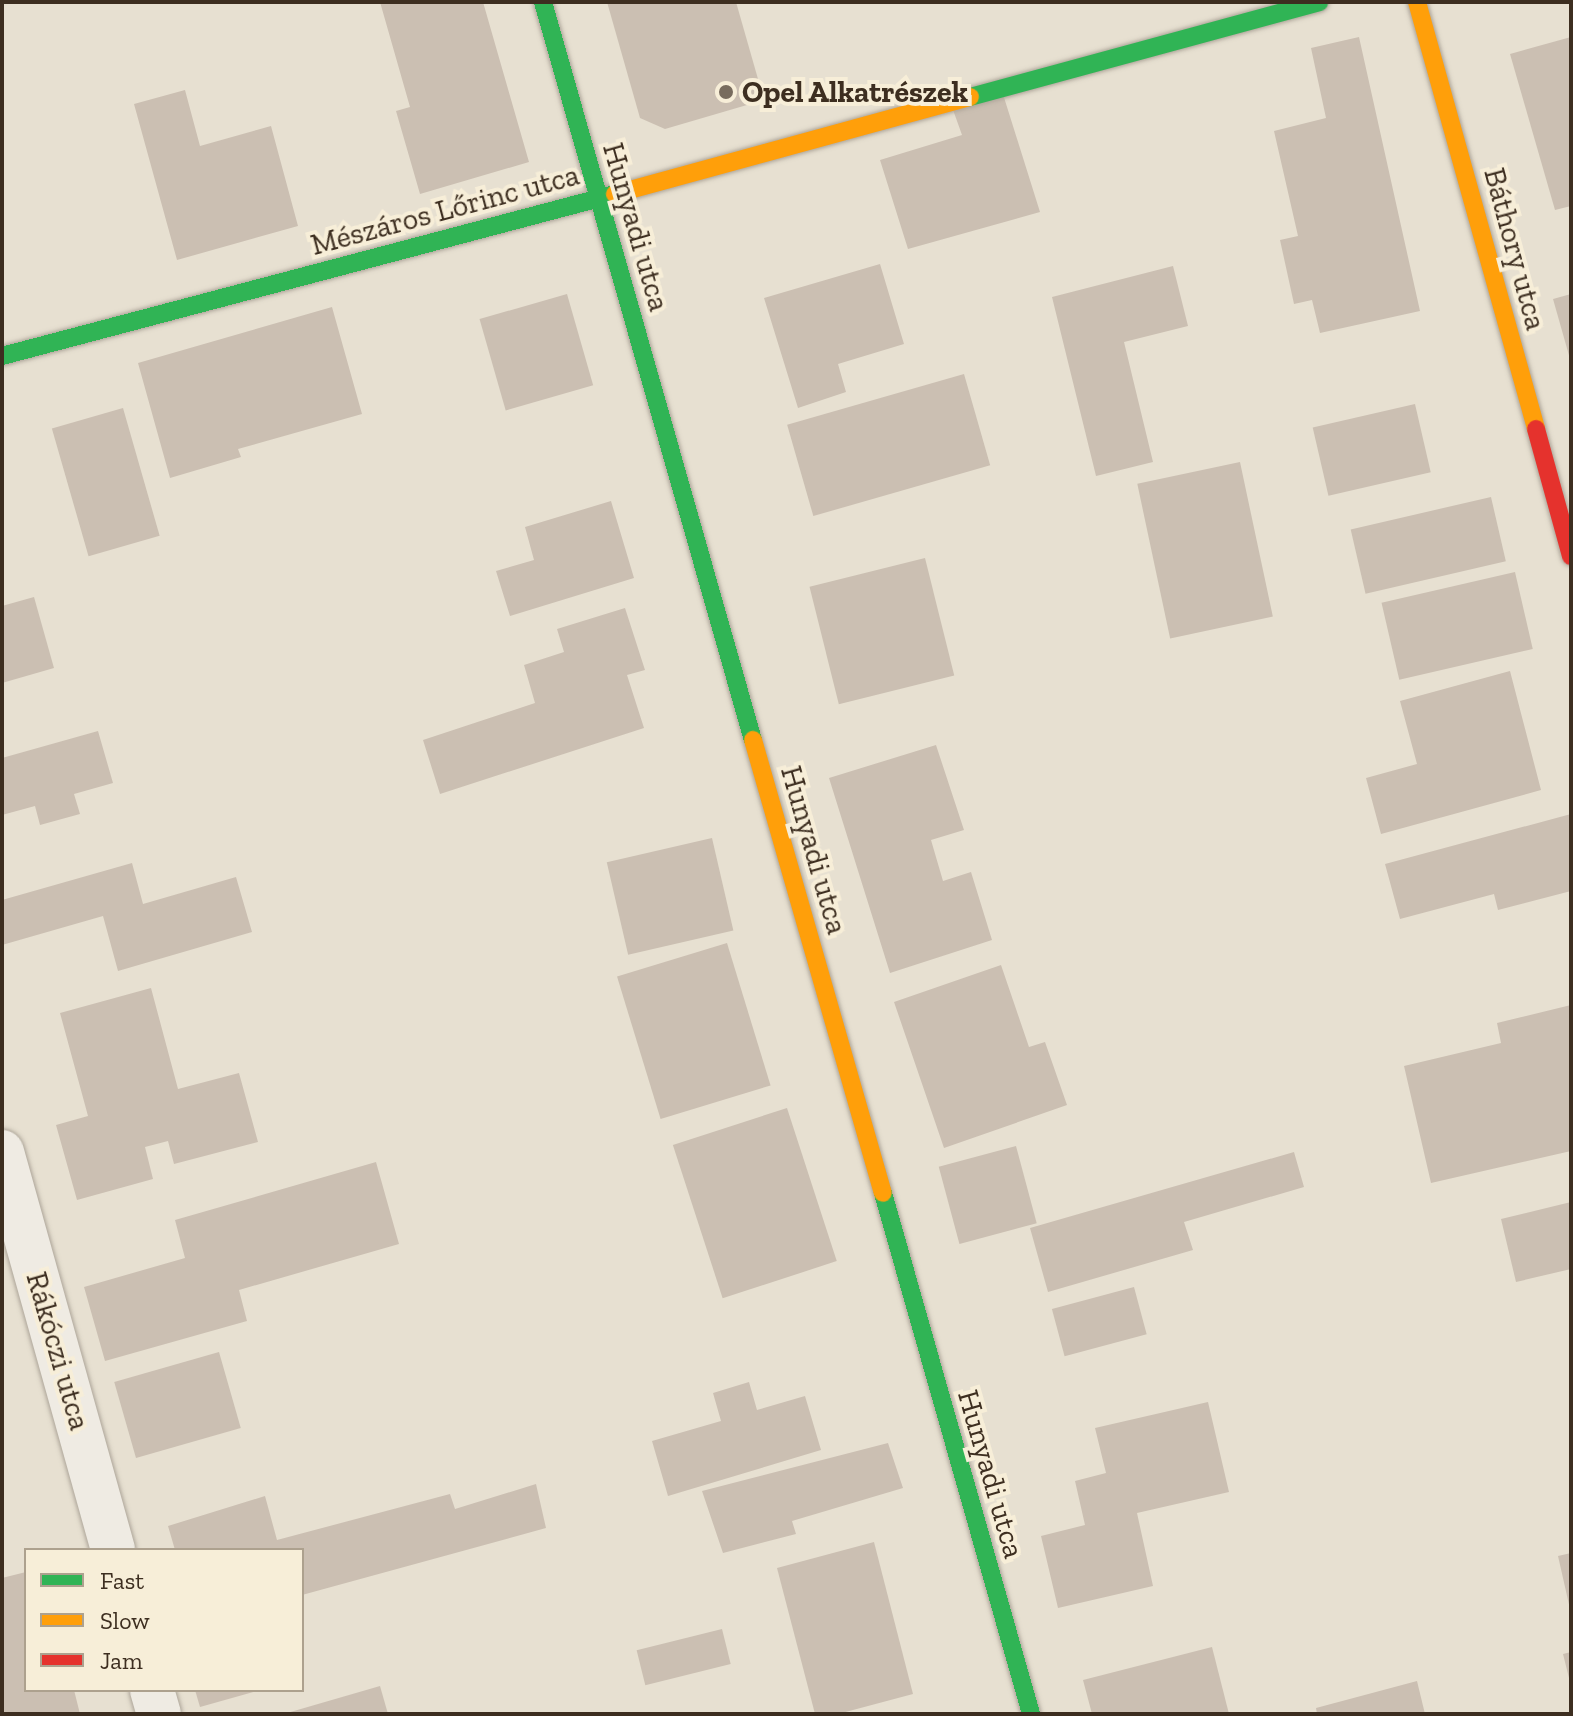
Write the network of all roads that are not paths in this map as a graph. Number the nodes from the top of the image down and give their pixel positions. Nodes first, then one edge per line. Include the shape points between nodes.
1 (543, 2) edge
2 (1319, 2) edge
3 (1417, 2) edge
4 (598, 198) junction
5 (2, 356) edge
6 (1571, 556) edge
7 (2, 1152) edge
8 (112, 1548) edge
9 (153, 1692) edge
10 (159, 1714) edge
11 (1031, 1714) edge

1 - 4 street, Hunyadi utca
2 - 4 street, Mészáros Lőrinc utca
3 - 6 street, Báthory utca
4 - 5 street, Mészáros Lőrinc utca
4 - 11 street, Hunyadi utca
7 - 8 street, Rákóczi utca
9 - 10 street

